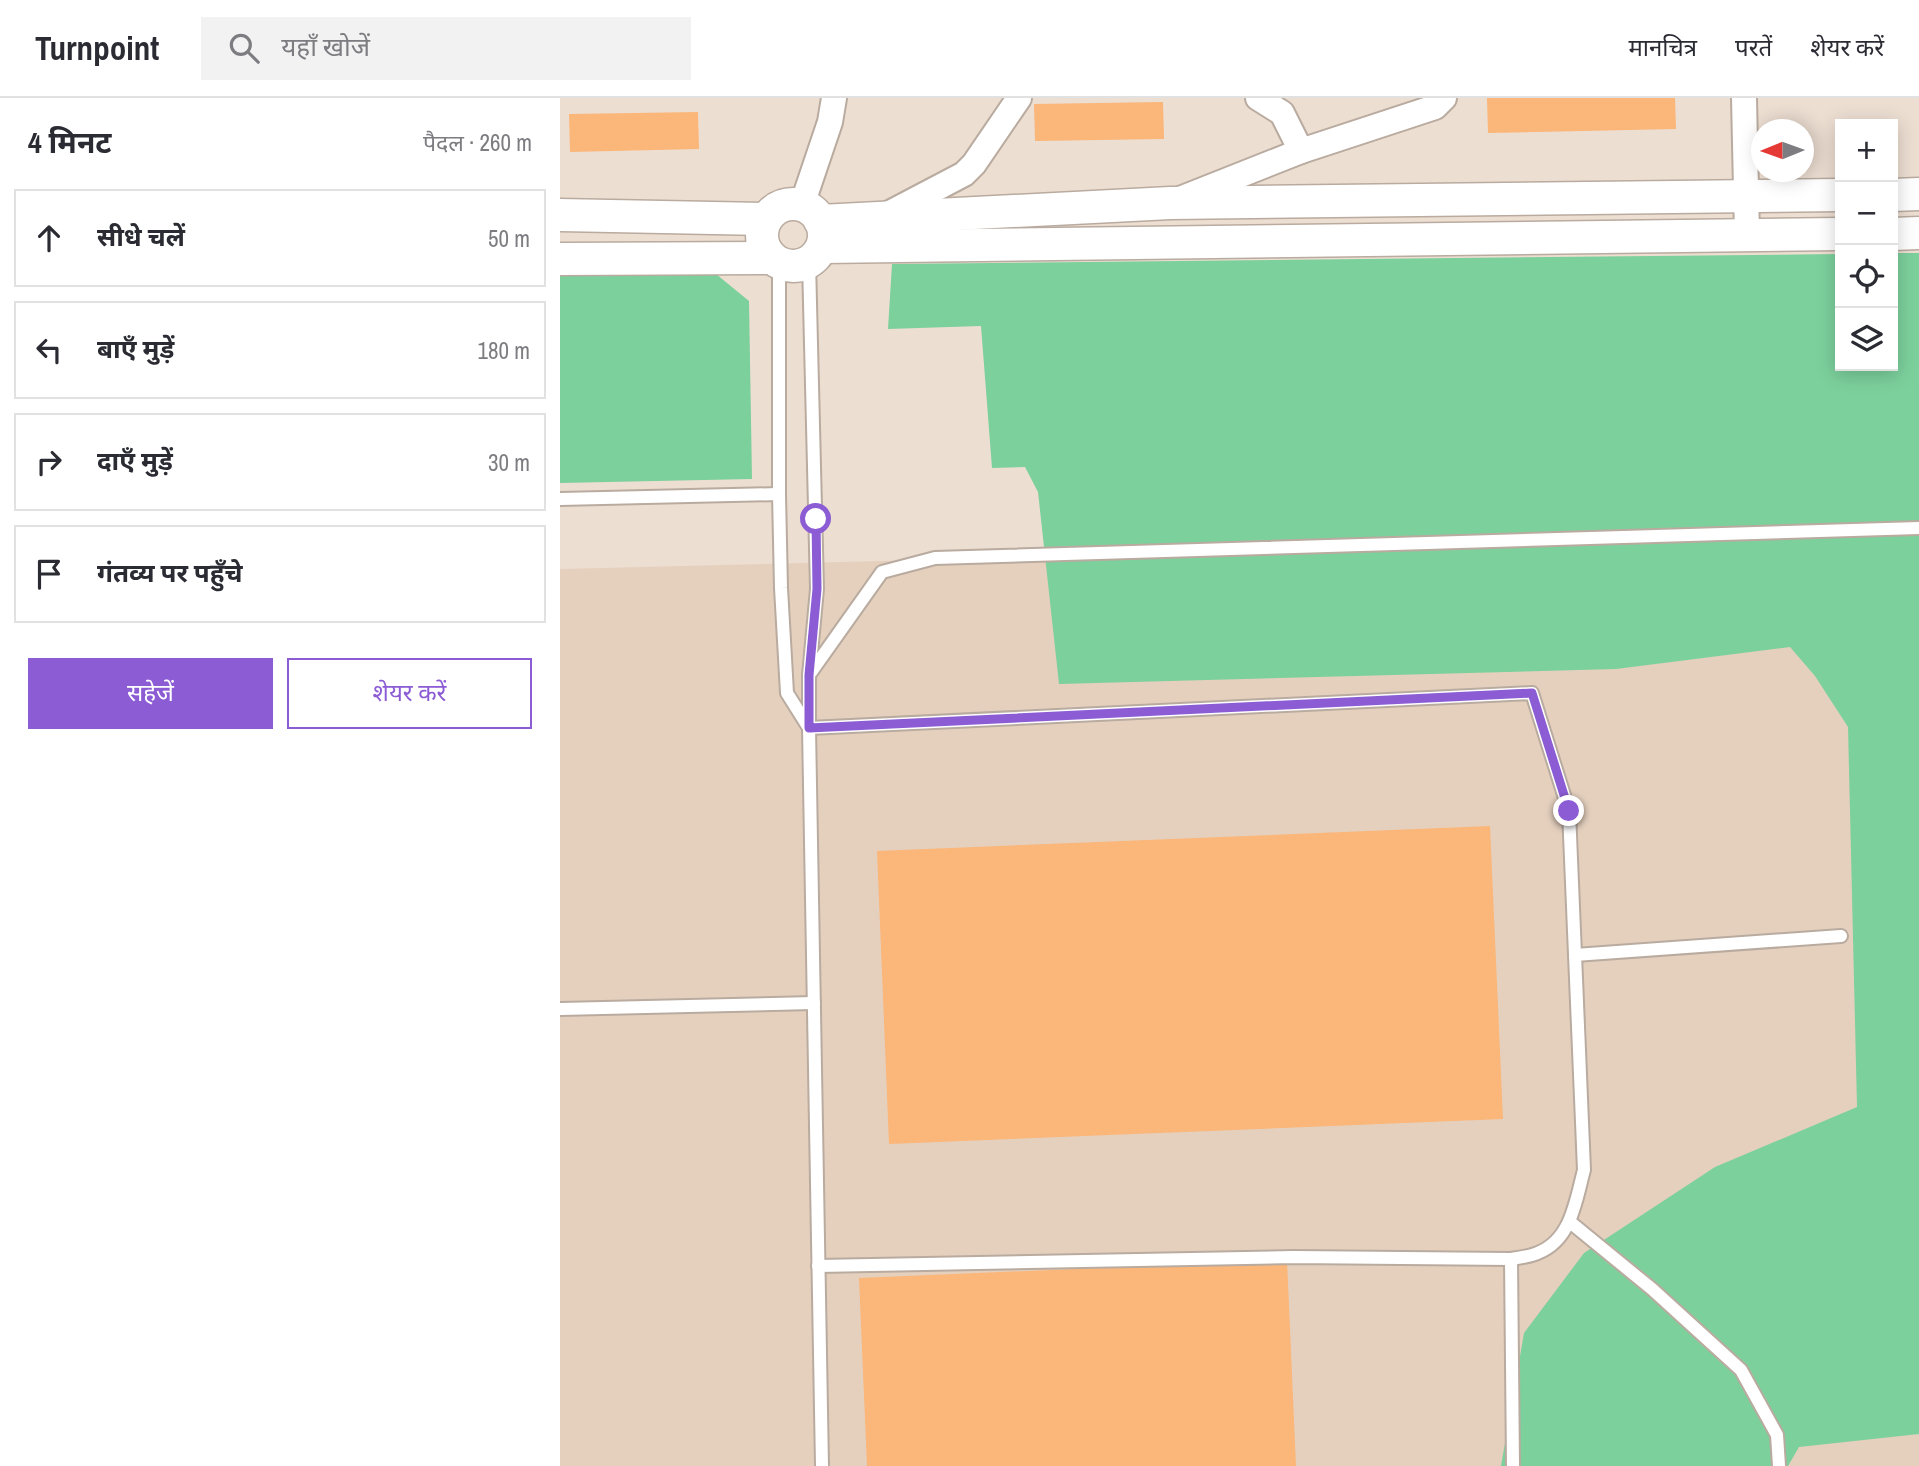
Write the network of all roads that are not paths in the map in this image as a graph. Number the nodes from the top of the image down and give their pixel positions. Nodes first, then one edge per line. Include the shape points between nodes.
1 (834, 98) edge
2 (1019, 98) edge
3 (1258, 98) edge
4 (1444, 98) edge
5 (1744, 98) edge
6 (1301, 151) junction
7 (1919, 194) edge
8 (1835, 195) edge
9 (1898, 195) edge
10 (1746, 196) junction
11 (1170, 203) junction
12 (560, 215) edge
13 (880, 218) junction
14 (1919, 233) edge
15 (1835, 234) edge
16 (1898, 234) edge
17 (1747, 235) junction
18 (801, 243) junction
19 (560, 259) edge
20 (779, 494) junction
21 (560, 499) edge
22 (1919, 528) edge
23 (809, 675) junction
24 (809, 728) junction
25 (1841, 936) dead end
26 (1575, 955) junction
27 (814, 1003) junction
28 (560, 1009) edge
29 (1570, 1222) junction
30 (1511, 1259) junction
31 (818, 1266) junction
32 (822, 1466) edge
33 (1513, 1466) edge
34 (1779, 1466) edge

1 - 18 street
2 - 13 street via 964,174
3 - 6 street via 1282,113
4 - 6 street via 1435,107
5 - 10 street
6 - 11 street
7 - 9 street
8 - 10 street
10 - 11 street
10 - 17 street
11 - 13 street
12 - 18 street via 766,219 762,229 765,249
13 - 18 street
14 - 16 street
15 - 17 street
17 - 18 street
18 - 19 street
18 - 20 lane
18 - 23 lane via 817,589
20 - 21 lane
20 - 24 lane via 787,693
22 - 23 lane via 935,558 882,572
23 - 24 lane
24 - 26 lane via 1532,693 1569,811
24 - 27 lane
25 - 26 lane
26 - 29 lane via 1584,1170
27 - 28 lane
27 - 31 lane
29 - 30 lane via 1557,1241 1535,1254
29 - 34 lane via 1741,1370 1777,1435
30 - 31 lane
30 - 33 lane
31 - 32 lane

